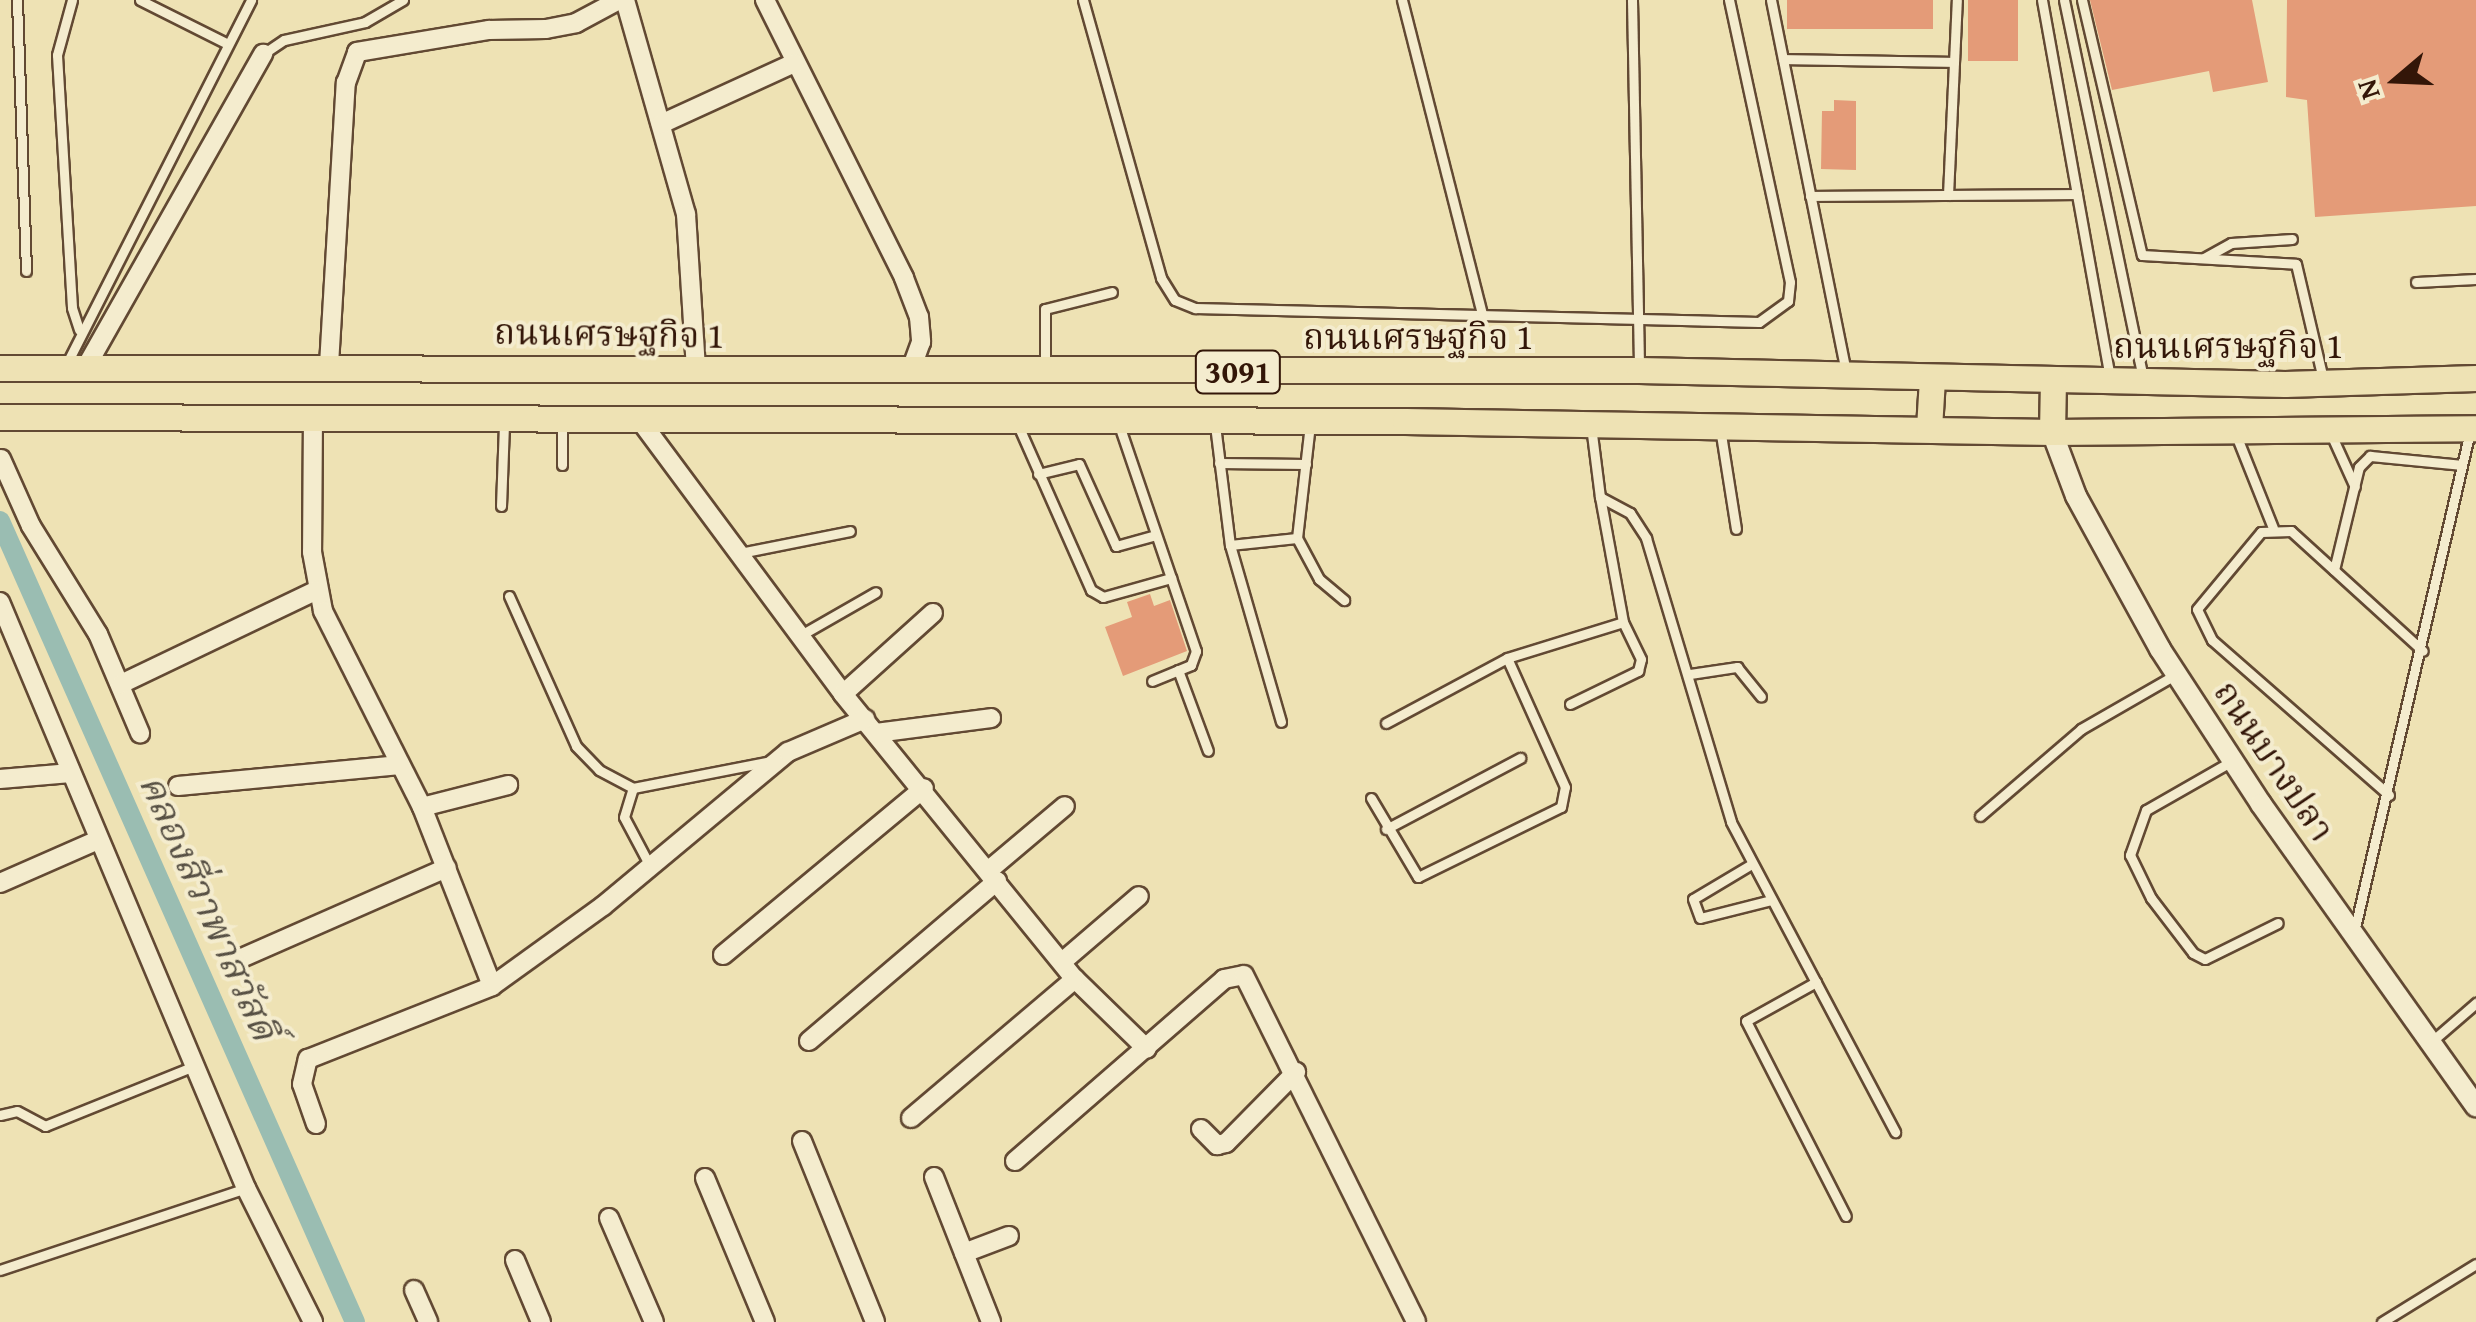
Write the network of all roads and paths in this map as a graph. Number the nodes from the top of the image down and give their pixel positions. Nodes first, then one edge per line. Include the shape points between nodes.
1 (18, 0) edge
2 (72, 0) edge
3 (140, 0) edge
4 (251, 0) edge
5 (403, 0) edge
6 (622, 0) edge
7 (765, 0) edge
8 (1083, 0) edge
9 (1402, 0) edge
10 (1632, 0) edge
11 (1729, 0) edge
12 (1771, 0) edge
13 (1957, 0) edge
14 (2042, 0) edge
15 (2064, 0) edge
16 (2082, 0) edge
17 (228, 44) junction
18 (263, 54) joint
19 (1783, 59) junction
20 (1954, 62) junction
21 (794, 63) junction
22 (661, 124) junction
23 (2077, 194) junction
24 (1948, 195) junction
25 (1810, 196) junction
26 (2292, 239) dead end
27 (2204, 258) junction
28 (26, 271) dead end
29 (2476, 279) edge
30 (2416, 282) dead end
31 (1112, 292) dead end
32 (1482, 313) junction
33 (1638, 320) junction
34 (79, 330) junction
35 (329, 365) junction
36 (76, 367) junction
37 (0, 368) edge
38 (696, 370) junction
39 (1640, 370) junction
40 (910, 373) junction
41 (1046, 373) junction
42 (1847, 378) junction
43 (2476, 378) edge
44 (1932, 379) junction
45 (2053, 381) junction
46 (2110, 382) junction
47 (2143, 382) junction
48 (2324, 382) junction
49 (313, 414) junction
50 (505, 417) junction
51 (0, 418) edge
52 (562, 418) junction
53 (639, 419) junction
54 (1016, 422) junction
55 (1118, 422) junction
56 (1214, 422) junction
57 (1310, 422) junction
58 (1590, 424) junction
59 (1720, 425) junction
60 (1929, 428) junction
61 (2473, 428) edge
62 (2052, 432) junction
63 (2330, 432) junction
64 (2235, 433) junction
65 (1, 459) edge
66 (1219, 463) junction
67 (1306, 464) junction
68 (562, 465) dead end
69 (2461, 466) junction
70 (1038, 474) junction
71 (2355, 487) junction
72 (1600, 497) junction
73 (501, 506) dead end
74 (2274, 528) junction
75 (1736, 529) dead end
76 (850, 531) dead end
77 (1156, 535) junction
78 (1297, 538) junction
79 (1230, 546) junction
80 (738, 553) junction
81 (2334, 570) junction
82 (1171, 578) junction
83 (317, 590) junction
84 (876, 592) dead end
85 (508, 596) dead end
86 (1344, 600) dead end
87 (0, 602) edge
88 (933, 613) dead end
89 (1623, 622) junction
90 (800, 636) junction
91 (2424, 651) junction
92 (1507, 658) junction
93 (1178, 670) junction
94 (1690, 674) junction
95 (2176, 674) junction
96 (1152, 681) dead end
97 (121, 684) junction
98 (843, 694) junction
99 (1761, 697) dead end
100 (1570, 704) dead end
101 (991, 718) dead end
102 (1281, 722) dead end
103 (1386, 723) dead end
104 (871, 726) junction
105 (140, 733) dead end
106 (1208, 751) dead end
107 (1520, 758) dead end
108 (776, 760) junction
109 (2232, 760) junction
110 (400, 765) junction
111 (71, 773) junction
112 (0, 779) edge
113 (508, 785) dead end
114 (178, 786) dead end
115 (632, 788) junction
116 (924, 788) junction
117 (2389, 795) junction
118 (1371, 798) dead end
119 (1066, 806) dead end
120 (422, 807) junction
121 (1980, 816) dead end
122 (1386, 828) junction
123 (98, 840) junction
124 (1750, 865) junction
125 (650, 866) junction
126 (447, 868) junction
127 (993, 876) junction
128 (0, 882) edge
129 (1139, 896) dead end
130 (1772, 900) junction
131 (2278, 923) dead end
132 (2354, 932) junction
133 (723, 955) dead end
134 (238, 960) dead end
135 (1062, 962) junction
136 (1075, 978) junction
137 (1816, 982) junction
138 (492, 986) junction
139 (2476, 1003) edge
140 (809, 1041) dead end
141 (2431, 1042) junction
142 (1147, 1049) junction
143 (194, 1066) junction
144 (1296, 1072) junction
145 (2476, 1106) edge
146 (0, 1116) edge
147 (911, 1118) dead end
148 (316, 1124) dead end
149 (1201, 1129) dead end
150 (1895, 1132) dead end
151 (802, 1141) dead end
152 (1016, 1161) dead end
153 (934, 1176) dead end
154 (705, 1178) dead end
155 (246, 1188) junction
156 (1846, 1216) dead end
157 (610, 1218) dead end
158 (1009, 1236) dead end
159 (964, 1253) junction
160 (515, 1260) dead end
161 (2476, 1264) edge
162 (0, 1270) edge
163 (414, 1290) dead end
164 (313, 1322) edge
165 (428, 1322) edge
166 (541, 1322) edge
167 (654, 1322) edge
168 (765, 1322) edge
169 (876, 1322) edge
170 (991, 1322) edge
171 (1416, 1322) edge
172 (2382, 1322) edge

1 - 28 lane
2 - 34 lane via 57,54
3 - 17 lane
4 - 17 lane
5 - 18 lane via 365,22 284,40
6 - 22 street
6 - 35 street via 546,30 489,30 357,52 346,84
7 - 21 street
8 - 32 lane via 1161,278 1176,300 1195,308
9 - 32 lane
10 - 33 lane
11 - 33 lane via 1790,282 1788,302 1759,322
12 - 19 lane
13 - 20 lane
14 - 23 lane
15 - 47 lane
16 - 27 lane via 2134,242 2151,259
17 - 34 lane
18 - 36 street
19 - 20 lane
19 - 25 lane
20 - 24 lane
21 - 22 street
21 - 40 street via 920,317 921,342
22 - 38 street via 690,238
23 - 24 lane
23 - 46 lane
24 - 25 lane
25 - 42 lane
26 - 27 lane via 2231,243
27 - 48 lane via 2296,264
29 - 30 lane
31 - 41 lane via 1045,309
32 - 33 lane
33 - 39 lane
34 - 36 lane
35 - 36 main road, ถนนเศรษฐกิจ 1 / 3091
35 - 38 main road, ถนนเศรษฐกิจ 1 / 3091
36 - 37 main road, ถนนเศรษฐกิจ 1 / 3091
38 - 40 main road, ถนนเศรษฐกิจ 1 / 3091
39 - 41 main road, ถนนเศรษฐกิจ 1 / 3091
39 - 42 main road, ถนนเศรษฐกิจ 1 / 3091
40 - 41 main road, ถนนเศรษฐกิจ 1 / 3091
42 - 44 main road, ถนนเศรษฐกิจ 1 / 3091
43 - 48 main road, ถนนเศรษฐกิจ 1 / 3091
44 - 45 main road, ถนนเศรษฐกิจ 1 / 3091
44 - 60 main road
45 - 46 main road, ถนนเศรษฐกิจ 1 / 3091
45 - 62 main road
46 - 47 main road, ถนนเศรษฐกิจ 1 / 3091
47 - 48 main road, ถนนเศรษฐกิจ 1 / 3091
49 - 50 main road, 3091
49 - 51 main road, 3091
49 - 83 street
50 - 52 main road, 3091
50 - 73 lane
52 - 53 main road, 3091
52 - 68 lane
53 - 54 main road, 3091
53 - 80 street
54 - 55 main road, 3091
54 - 70 lane
55 - 56 main road, 3091
55 - 77 lane
56 - 57 main road, 3091
56 - 66 lane
57 - 58 main road, 3091
57 - 67 lane
58 - 59 main road, 3091
58 - 72 lane
59 - 60 main road, 3091
59 - 75 lane
60 - 62 main road, 3091
61 - 63 main road, 3091
61 - 69 lane
62 - 64 main road, 3091
62 - 95 street, ถนนบางปลา via 2076,496
63 - 64 main road, 3091
63 - 71 lane
64 - 74 lane
65 - 97 street
66 - 67 lane
66 - 79 lane
67 - 78 lane
69 - 71 lane via 2370,456
69 - 91 lane
70 - 77 lane via 1079,464 1116,546
70 - 82 lane via 1091,590 1103,597
71 - 81 lane
72 - 89 lane
72 - 94 lane via 1630,513 1646,538
74 - 81 lane via 2291,531
74 - 117 lane via 2261,532 2209,588 2197,609 2200,624
76 - 80 lane
77 - 82 lane
78 - 79 lane
78 - 86 lane via 1320,579
79 - 102 lane
80 - 90 street
81 - 91 lane
82 - 93 lane via 1196,651 1191,665
83 - 97 street
83 - 110 street
84 - 90 lane
85 - 115 lane via 576,746 599,770
87 - 111 street
88 - 98 street
89 - 92 lane
89 - 100 lane via 1641,660 1638,670
90 - 98 street
91 - 117 lane
92 - 103 lane
92 - 122 lane via 1566,787 1562,807 1418,877
93 - 96 lane
93 - 106 lane
94 - 99 lane via 1737,667
94 - 124 lane via 1713,778
95 - 109 street, ถนนบางปลา
95 - 121 lane via 2081,729
97 - 105 street
98 - 104 street
101 - 104 street
104 - 108 street
104 - 116 street
107 - 122 lane
108 - 115 lane
108 - 125 street
109 - 131 lane via 2146,810 2130,855 2151,898 2193,953 2205,959
109 - 132 street, ถนนบางปลา
110 - 114 street
110 - 120 street
111 - 112 street
111 - 123 street
113 - 120 street
115 - 125 lane via 624,817
116 - 127 street
116 - 133 street
117 - 132 lane
118 - 122 lane
119 - 127 street
120 - 126 street
123 - 128 street
123 - 143 street
124 - 130 lane
124 - 130 lane via 1693,899 1700,918
125 - 138 street
126 - 134 street
126 - 138 street
127 - 135 street
127 - 140 street
129 - 135 street
130 - 137 lane
132 - 141 street, ถนนบางปลา
135 - 136 street
136 - 142 street
136 - 147 street
137 - 150 lane
137 - 156 lane via 1746,1021
138 - 148 street via 308,1059 302,1084
139 - 141 lane
141 - 145 street, ถนนบางปลา
142 - 144 street via 1234,972 1252,982
142 - 152 street
143 - 146 lane via 46,1126 17,1111
143 - 155 street
144 - 149 street via 1226,1144 1217,1145
144 - 171 street
151 - 169 street
153 - 159 street
154 - 168 street
155 - 162 lane
155 - 164 street
157 - 167 street
158 - 159 street
159 - 170 street
160 - 166 street
161 - 172 lane
163 - 165 street

